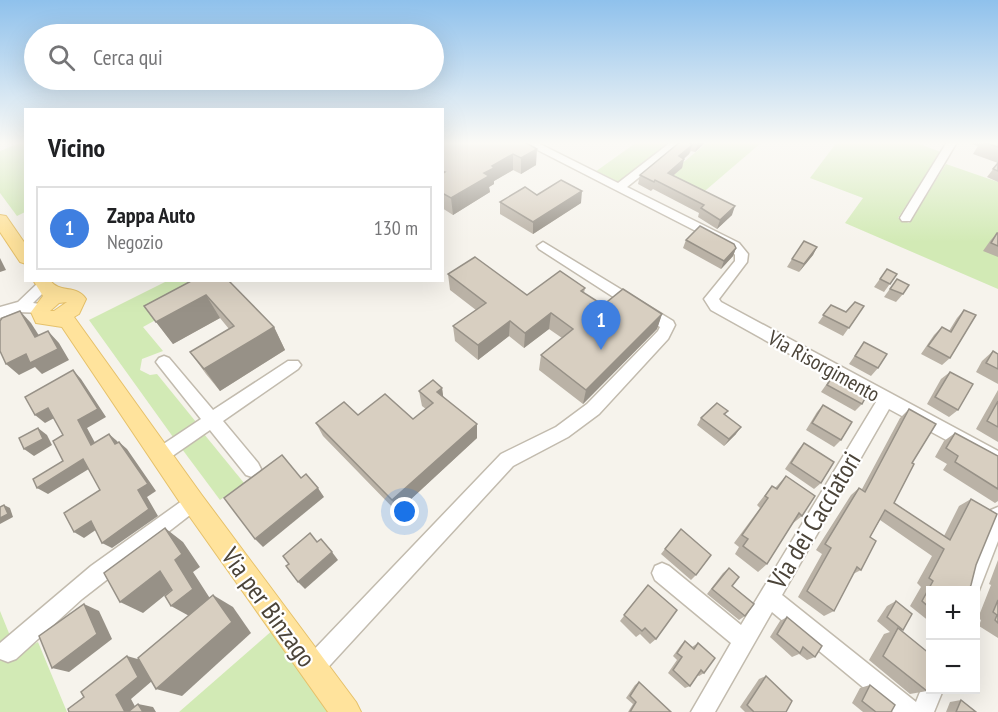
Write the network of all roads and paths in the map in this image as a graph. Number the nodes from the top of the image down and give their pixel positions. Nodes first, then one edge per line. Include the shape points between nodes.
1 (593, 175) edge
2 (635, 175) edge
3 (932, 175) edge
4 (619, 188) junction
5 (906, 218) dead end
6 (0, 220) edge
7 (543, 246) dead end
8 (24, 255) edge
9 (53, 302) edge
10 (21, 307) junction
11 (0, 313) edge
12 (164, 362) dead end
13 (293, 365) dead end
14 (886, 399) junction
15 (212, 420) junction
16 (162, 454) junction
17 (998, 460) edge
18 (252, 469) dead end
19 (193, 502) junction
20 (998, 516) edge
21 (663, 573) dead end
22 (972, 586) edge
23 (769, 597) junction
24 (744, 641) junction
25 (8, 651) dead end
26 (313, 667) junction
27 (930, 694) edge
28 (346, 712) edge
29 (702, 712) edge
30 (911, 712) edge
31 (923, 712) edge

1 - 4 street
2 - 4 street
3 - 5 street
4 - 14 street, Via Risorgimento via 735,246 742,254 741,262 711,299 716,306
6 - 8 main road
7 - 26 street via 668,325 663,335 593,409 562,432 507,460
9 - 10 street
9 - 10 street
9 - 16 main road, Via per Binzago
10 - 11 street
12 - 15 street
13 - 15 street
14 - 17 street, Via Risorgimento
14 - 23 street, Via dei Cacciatori
15 - 16 street
15 - 18 street
16 - 19 main road, Via per Binzago
19 - 25 street via 31,627
19 - 26 main road, Via per Binzago
20 - 22 street
21 - 24 street
23 - 24 street, Via dei Cacciatori
23 - 30 street
24 - 29 street, Via dei Cacciatori
26 - 28 main road, Via per Binzago
27 - 31 street

